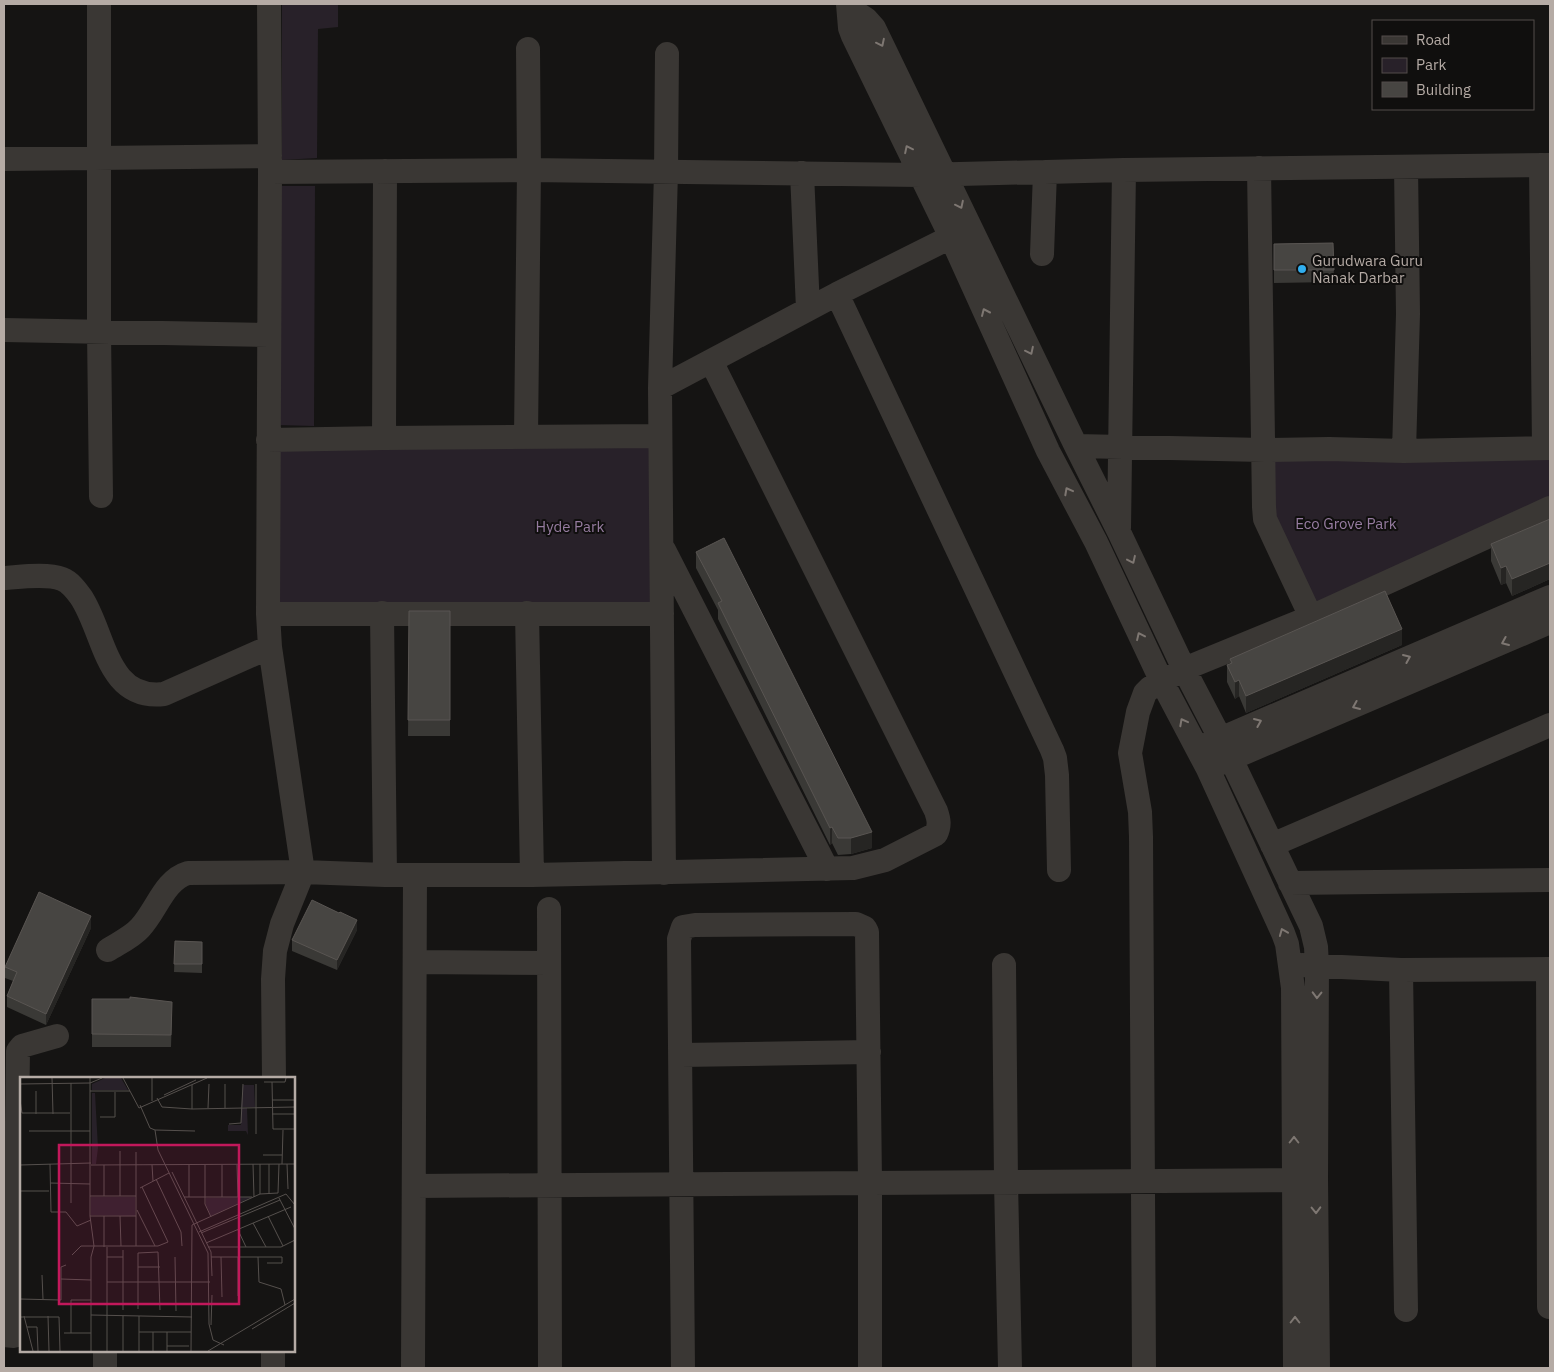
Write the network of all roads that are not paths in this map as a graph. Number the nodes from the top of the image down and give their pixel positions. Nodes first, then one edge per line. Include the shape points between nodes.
1 (99, 4) edge
2 (269, 4) edge
3 (849, 6) edge
4 (528, 48) dead end
5 (667, 54) dead end
6 (99, 158) junction
7 (4, 159) edge
8 (270, 164) junction
9 (1546, 165) edge
10 (1406, 167) junction
11 (1259, 168) junction
12 (529, 170) junction
13 (1124, 170) junction
14 (385, 171) junction
15 (666, 172) junction
16 (1045, 172) junction
17 (802, 173) junction
18 (945, 174) junction
19 (920, 175) junction
20 (951, 237) junction
21 (1042, 254) dead end
22 (837, 294) junction
23 (808, 309) junction
24 (4, 330) edge
25 (99, 331) junction
26 (268, 335) junction
27 (711, 361) junction
28 (660, 388) junction
29 (660, 436) junction
30 (526, 437) junction
31 (384, 438) junction
32 (268, 440) junction
33 (1076, 446) junction
34 (1122, 447) junction
35 (1547, 448) edge
36 (1264, 450) junction
37 (1404, 451) junction
38 (101, 496) dead end
39 (1550, 508) edge
40 (1119, 532) junction
41 (662, 546) junction
42 (4, 578) edge
43 (1550, 597) edge
44 (382, 613) junction
45 (527, 613) junction
46 (268, 614) junction
47 (662, 614) junction
48 (1311, 617) junction
49 (1550, 622) edge
50 (270, 647) junction
51 (1184, 669) junction
52 (1161, 680) junction
53 (1547, 733) edge
54 (1220, 738) junction
55 (1203, 759) junction
56 (1231, 759) junction
57 (1272, 845) junction
58 (827, 869) junction
59 (1059, 870) dead end
60 (303, 872) junction
61 (664, 873) junction
62 (532, 874) junction
63 (385, 875) junction
64 (415, 875) junction
65 (1550, 880) edge
66 (1290, 883) junction
67 (549, 909) dead end
68 (108, 950) dead end
69 (415, 962) junction
70 (549, 963) junction
71 (1290, 964) junction
72 (1004, 965) dead end
73 (1317, 966) junction
74 (1549, 969) edge
75 (1401, 970) junction
76 (57, 1036) dead end
77 (869, 1052) junction
78 (681, 1055) junction
79 (274, 1077) edge
80 (19, 1153) edge
81 (1305, 1180) junction
82 (870, 1182) junction
83 (1006, 1182) junction
84 (1143, 1182) junction
85 (682, 1185) junction
86 (415, 1186) junction
87 (550, 1186) junction
88 (1549, 1307) edge
89 (1406, 1310) dead end
90 (4, 1335) edge
91 (105, 1352) edge
92 (273, 1352) edge
93 (105, 1368) edge
94 (272, 1368) edge
95 (413, 1368) edge
96 (550, 1368) edge
97 (683, 1368) edge
98 (870, 1368) edge
99 (1010, 1368) edge
100 (1144, 1368) edge
101 (1295, 1368) edge
102 (1318, 1368) edge

1 - 6 street
2 - 8 street
3 -> 18 street via 874,28
19 -> 3 street via 853,36
4 - 12 street
5 - 15 street
6 - 7 street
6 - 8 street
6 - 25 street
8 - 14 street
8 - 26 street
9 - 10 street
9 - 35 street
10 - 11 street
10 - 37 street via 1408,314
11 - 13 street
11 - 36 street
12 - 14 street
12 - 15 street
12 - 30 street
13 - 16 street
13 - 34 street
14 - 31 street
15 - 17 street
15 - 28 street
16 - 18 street
16 - 21 street
17 - 19 street
17 - 23 street
18 - 19 street
18 -> 33 street
19 - 20 street
20 - 22 street
52 -> 20 street via 1096,542 1048,452
22 - 23 street
22 - 59 street via 1055,758
23 - 27 street
24 - 25 street
25 - 26 street
25 - 38 street
26 - 32 street
27 - 28 street
27 - 58 street via 939,820 936,834 885,860 853,868
28 - 29 street
29 - 30 street
29 - 41 street
30 - 31 street
31 - 32 street
32 - 46 street
33 - 34 street
33 - 40 street
34 - 36 street
34 - 40 street
35 - 37 street
36 - 37 street
36 - 48 street via 1265,519
39 - 48 street
40 -> 51 street
41 - 47 street
41 - 58 street
42 - 50 street via 60,578 69,583 86,605 114,670 122,681 151,695 164,694
54 -> 43 street
44 - 45 street
44 - 46 street
44 - 63 street
45 - 47 street
45 - 62 street
46 - 50 street
47 - 61 street
48 - 51 street
49 -> 56 street
50 - 60 street
51 - 52 street
51 - 54 street
55 -> 52 street
52 - 84 street via 1142,699 1130,753 1141,837
53 - 57 street
54 - 55 street
54 - 56 street
55 - 56 street
71 -> 55 street via 1283,933
56 - 57 street
57 - 66 street
58 - 61 street
60 - 63 street
60 - 68 street via 199,872 180,875 141,927
60 - 79 street via 274,951
61 - 62 street
62 - 64 street
63 - 64 street
64 - 69 street
65 - 66 street
66 - 73 street via 1311,926
67 - 70 street
69 - 70 street
69 - 86 street
70 - 87 street
71 - 73 street
81 -> 71 street
72 - 83 street
73 - 75 street
73 -> 81 street
74 - 75 street
74 - 88 street
75 - 89 street
76 - 80 street via 22,1046 18,1051
77 - 78 street
77 - 78 street via 865,928 856,924 695,925 683,927 679,939
77 - 82 street
78 - 85 street
80 - 90 street via 14,1336
81 - 84 street
101 -> 81 street
81 -> 102 street
82 - 83 street
82 - 85 street
82 - 98 street
83 - 84 street
83 - 99 street
84 - 100 street
85 - 87 street
85 - 97 street
86 - 87 street
86 - 95 street
87 - 96 street
91 - 93 street
92 - 94 street

